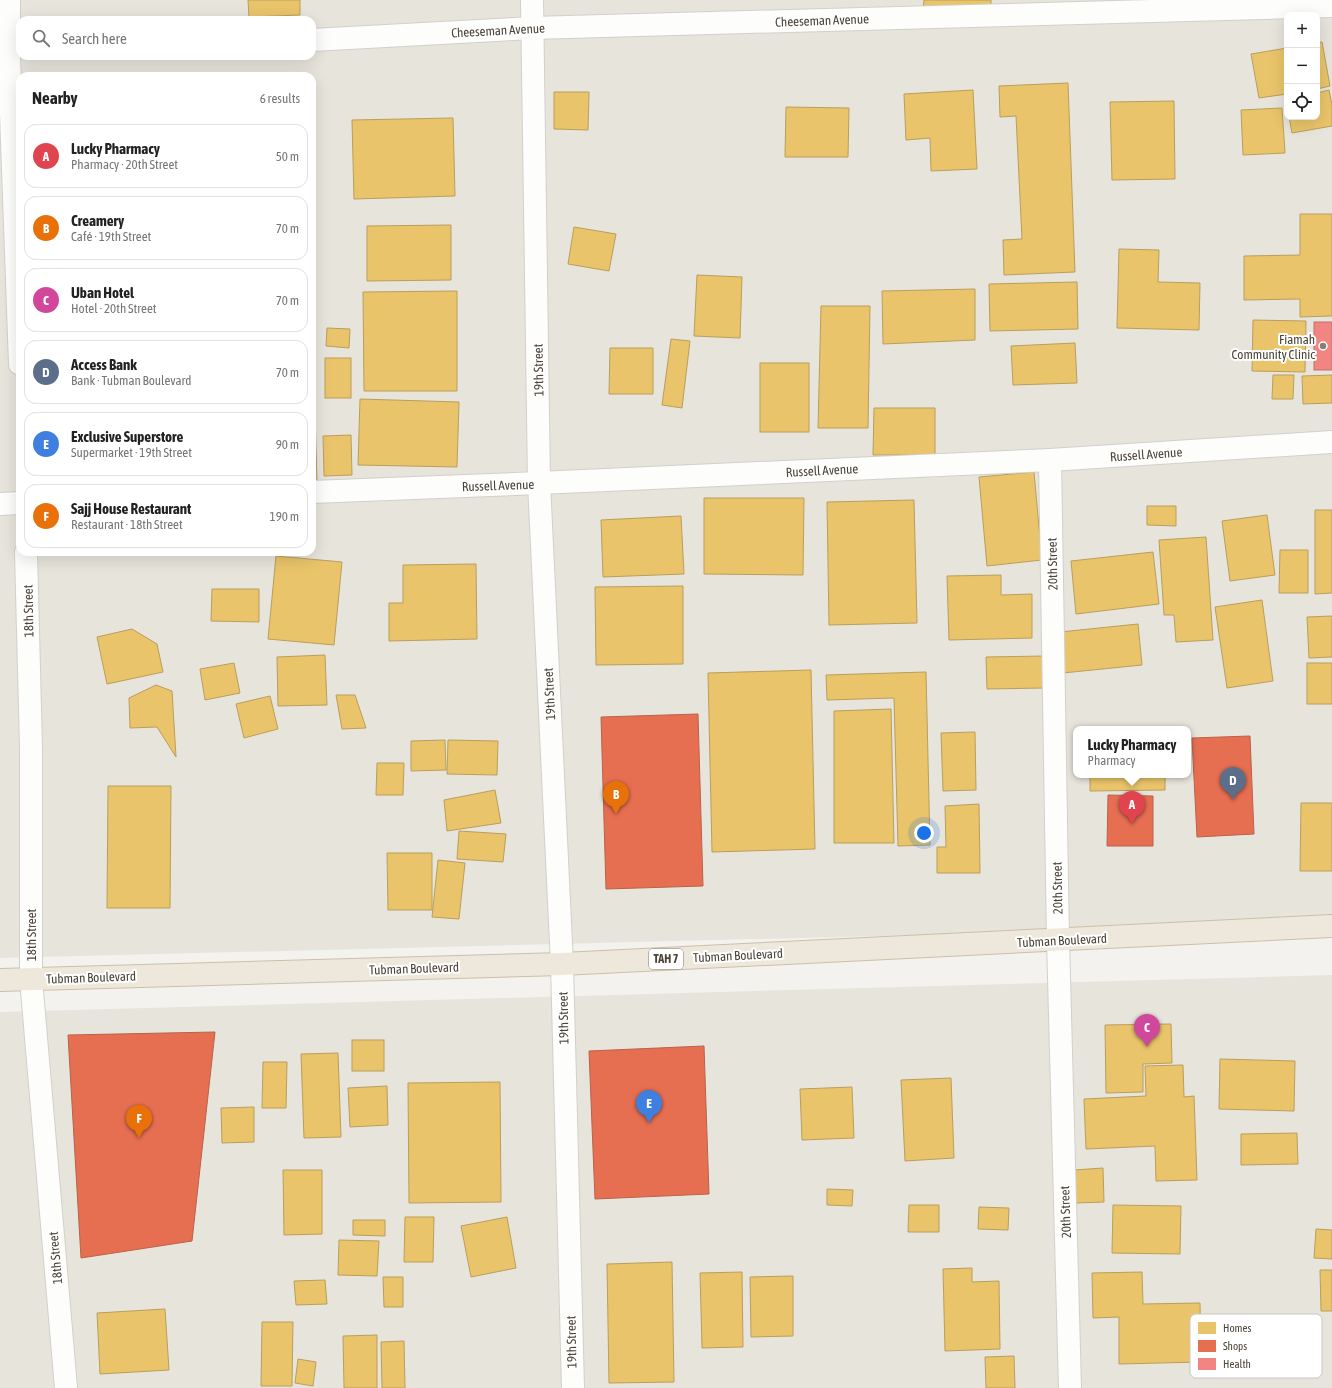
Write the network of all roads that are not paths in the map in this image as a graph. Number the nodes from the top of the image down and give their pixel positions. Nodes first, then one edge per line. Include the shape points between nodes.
1 (9, 0) edge
2 (532, 0) edge
3 (1332, 6) edge
4 (532, 28) junction
5 (316, 40) edge
6 (10, 56) edge
7 (16, 241) edge
8 (1332, 442) edge
9 (1050, 460) junction
10 (539, 483) junction
11 (316, 492) edge
12 (16, 503) edge
13 (0, 504) edge
14 (26, 556) edge
15 (1332, 926) edge
16 (1058, 940) junction
17 (562, 964) junction
18 (31, 979) junction
19 (0, 980) edge
20 (66, 1388) edge
21 (572, 1388) edge
22 (1070, 1388) edge

1 - 6 street
2 - 4 street, 19th Street
3 - 4 street, Cheeseman Avenue
4 - 5 street, Cheeseman Avenue
4 - 10 street, 19th Street
6 - 7 street
8 - 9 street, Russell Avenue
9 - 10 street, Russell Avenue
9 - 16 street, 20th Street
10 - 11 street, Russell Avenue
10 - 17 street, 19th Street
12 - 13 street
14 - 18 street, 18th Street via 32,748
15 - 16 highway, Tubman Boulevard / TAH 7
16 - 17 highway, Tubman Boulevard / TAH 7
16 - 22 street, 20th Street
17 - 18 highway, Tubman Boulevard / TAH 7
17 - 21 street, 19th Street
18 - 19 highway, Tubman Boulevard / TAH 7
18 - 20 street, 18th Street

